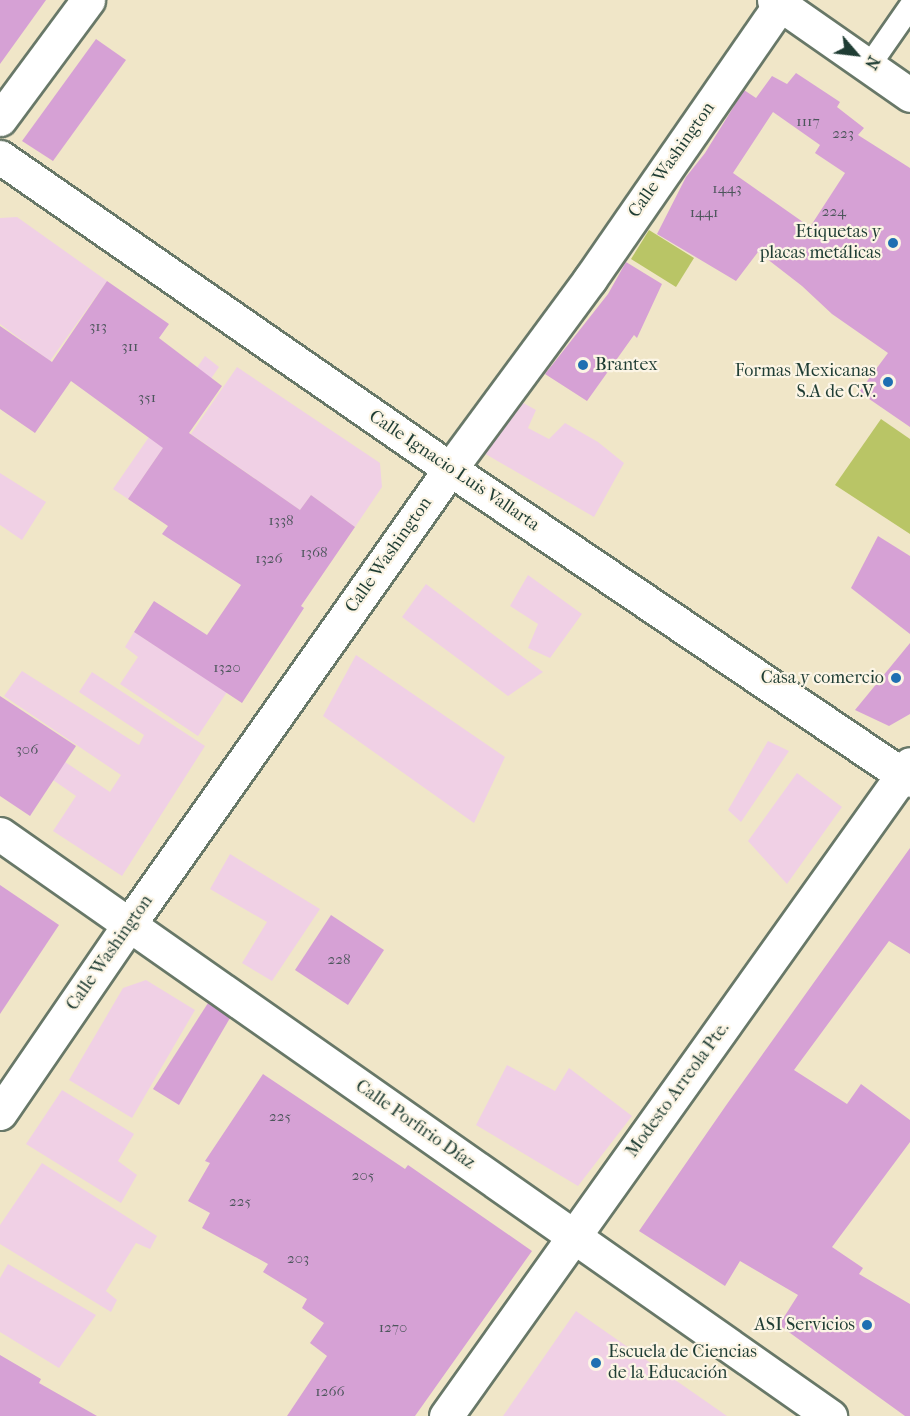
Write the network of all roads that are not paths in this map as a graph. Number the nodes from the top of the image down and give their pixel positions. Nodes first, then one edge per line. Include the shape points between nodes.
1 (88, 0) edge
2 (779, 1) edge
3 (910, 7) edge
4 (869, 66) junction
5 (910, 95) edge
6 (0, 119) edge
7 (0, 158) edge
8 (450, 469) junction
9 (908, 773) edge
10 (0, 834) edge
11 (130, 923) junction
12 (0, 1113) edge
13 (573, 1236) junction
14 (446, 1416) edge
15 (830, 1416) edge

1 - 6 street
2 - 4 street
2 - 8 street, Calle Washington via 590,279
3 - 4 lane
4 - 5 street
7 - 8 street, Calle Ignacio Luis Vallarta
8 - 9 street, Calle Ignacio Luis Vallarta
8 - 11 street, Calle Washington
9 - 13 street, Modesto Arreola Pte.
10 - 11 street, Calle Porfirio Díaz
11 - 12 street, Calle Washington
11 - 13 street, Calle Porfirio Díaz
13 - 14 street, Modesto Arreola Pte.
13 - 15 street, Calle Porfirio Díaz

